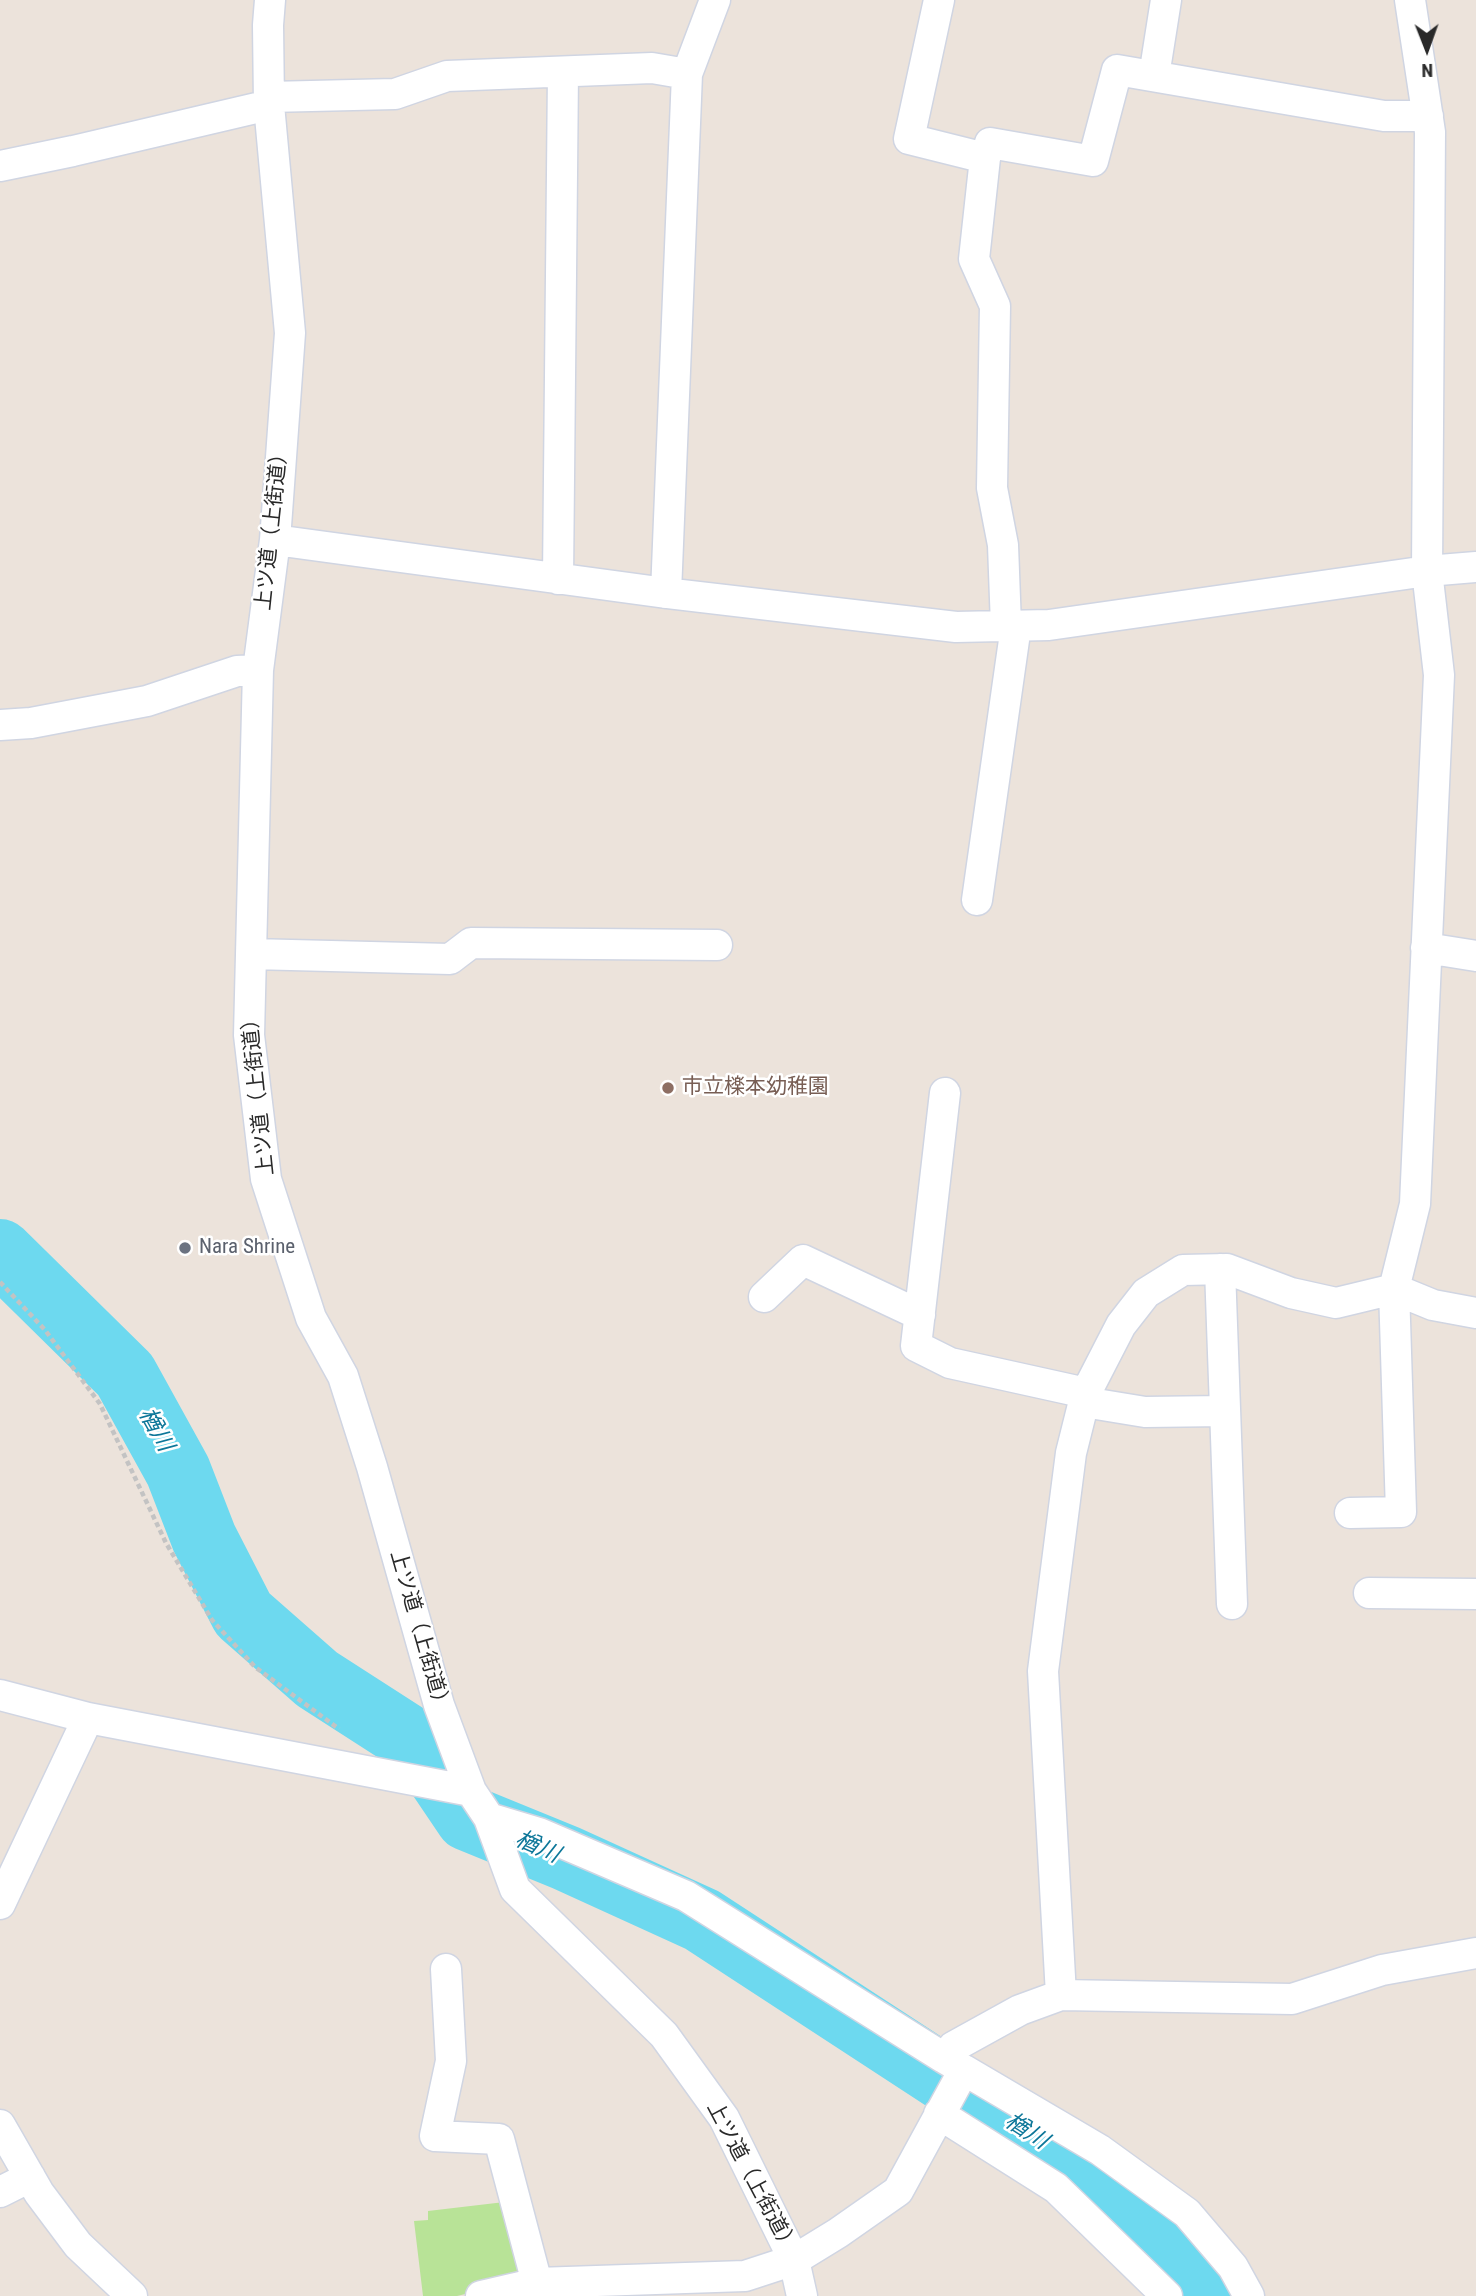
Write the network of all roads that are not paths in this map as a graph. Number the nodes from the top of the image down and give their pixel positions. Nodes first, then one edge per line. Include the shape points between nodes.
1 (270, 0) edge
2 (715, 0) edge
3 (939, 0) edge
4 (1166, 0) edge
5 (1410, 0) edge
6 (563, 72) junction
7 (687, 74) junction
8 (1154, 76) junction
9 (269, 101) junction
10 (1428, 116) junction
11 (985, 158) junction
12 (0, 166) edge
13 (275, 540) junction
14 (1476, 567) edge
15 (1427, 571) junction
16 (558, 579) junction
17 (666, 593) junction
18 (1011, 626) junction
19 (258, 670) junction
20 (0, 725) edge
21 (977, 900) dead end
22 (717, 945) dead end
23 (1426, 948) junction
24 (251, 954) junction
25 (1476, 956) edge
26 (946, 1093) dead end
27 (1220, 1269) junction
28 (1394, 1289) junction
29 (764, 1297) dead end
30 (1476, 1312) edge
31 (920, 1315) junction
32 (1085, 1398) junction
33 (1225, 1411) junction
34 (1350, 1513) dead end
35 (1369, 1593) dead end
36 (1476, 1594) edge
37 (1232, 1604) dead end
38 (0, 1695) edge
39 (88, 1718) junction
40 (471, 1791) junction
41 (489, 1818) junction
42 (0, 1905) edge
43 (1476, 1953) edge
44 (446, 1969) dead end
45 (1061, 1995) junction
46 (950, 2086) junction
47 (0, 2125) edge
48 (30, 2177) junction
49 (0, 2192) edge
50 (794, 2260) junction
51 (537, 2283) junction
52 (132, 2296) edge
53 (481, 2296) edge
54 (802, 2296) edge
55 (1167, 2296) edge
56 (1250, 2296) edge

1 - 9 street, 上ツ道（上街道）
2 - 7 street
3 - 11 street via 909,139
4 - 8 street
5 - 10 street
6 - 7 street via 652,68
6 - 9 street via 447,76 395,94
6 - 16 street
7 - 17 street
8 - 10 street via 1384,116
8 - 11 street via 1117,70 1093,161 990,143
9 - 12 street
9 - 13 street, 上ツ道（上街道） via 290,333
10 - 15 street
11 - 18 street via 974,259 995,306 992,488
13 - 16 street
13 - 19 street, 上ツ道（上街道）
14 - 15 street
15 - 18 street via 1049,625
15 - 23 street via 1439,675
16 - 17 street
17 - 18 street via 956,627
18 - 21 street
19 - 20 street via 237,671 147,701
19 - 24 street, 上ツ道（上街道）
22 - 24 street via 471,943 450,959
23 - 25 street
23 - 28 street via 1415,1204
24 - 40 street, 上ツ道（上街道） via 248,1035 266,1179 311,1318 343,1377 439,1705
26 - 31 street
27 - 28 street via 1336,1303
27 - 32 street via 1182,1270 1146,1293 1121,1325
27 - 33 street
28 - 30 street via 1433,1305
28 - 34 street via 1401,1512
29 - 31 street via 803,1260
31 - 32 street via 916,1346 950,1363
32 - 33 street via 1145,1412
32 - 45 street via 1071,1453 1043,1671
33 - 37 street
35 - 36 street
38 - 39 street
39 - 40 street
39 - 42 street
40 - 41 street, 上ツ道（上街道）
41 - 46 street via 539,1833 686,1896
41 - 50 street, 上ツ道（上街道） via 515,1889 664,2035 724,2118
43 - 45 street via 1382,1970 1292,1999
44 - 51 street via 451,2061 435,2136 499,2139
45 - 46 street via 1020,2010 953,2047
46 - 50 street via 898,2191
46 - 55 street
46 - 56 street via 1100,2150 1187,2213 1233,2267
47 - 48 street
48 - 49 street
48 - 52 street via 78,2245
50 - 51 street via 745,2276
50 - 54 street, 上ツ道（上街道）
51 - 53 street

